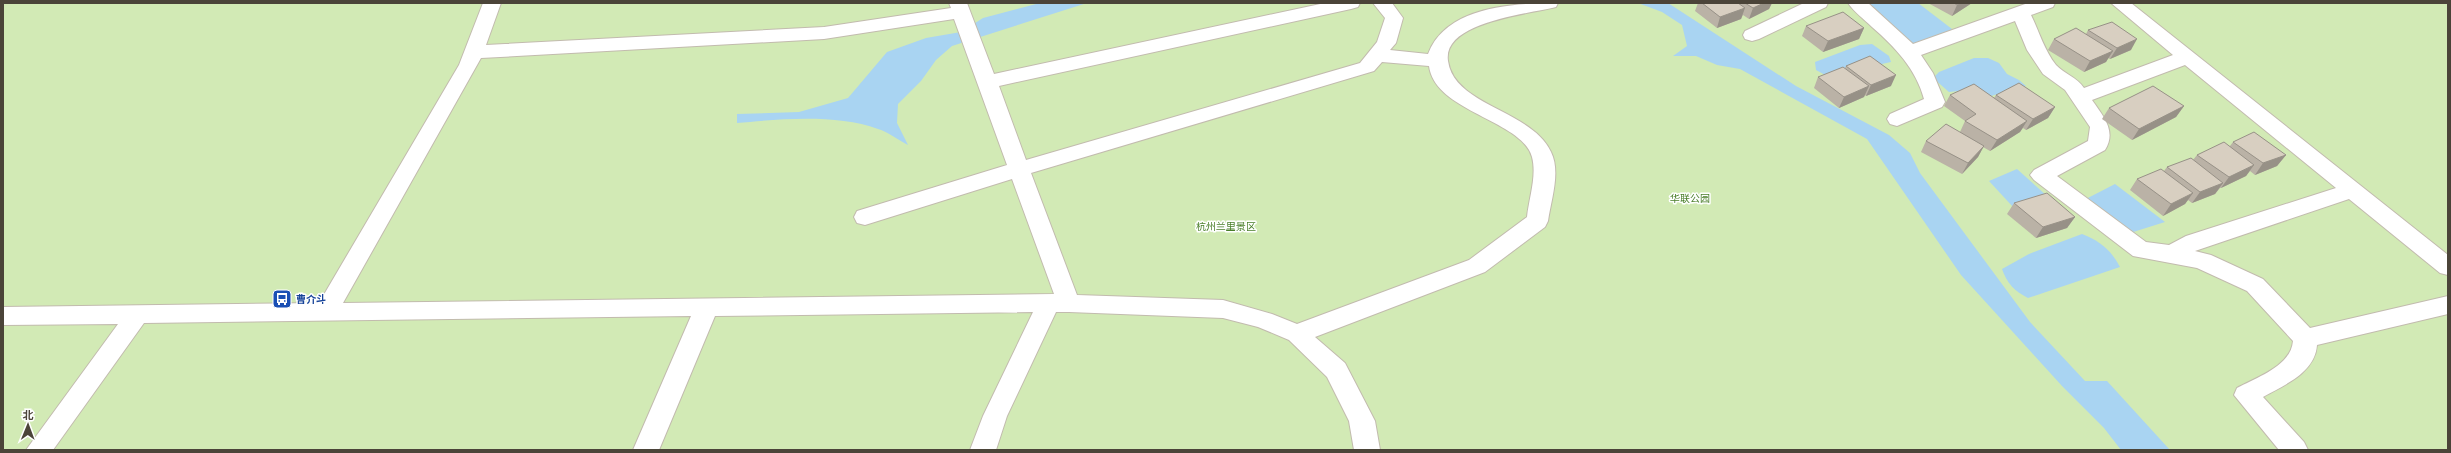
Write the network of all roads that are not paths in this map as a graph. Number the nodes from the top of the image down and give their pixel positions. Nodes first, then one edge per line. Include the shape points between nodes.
1 (492, 3) edge
2 (1351, 3) edge
3 (1382, 3) edge
4 (1549, 3) edge
5 (1819, 3) edge
6 (1857, 3) edge
7 (2046, 3) edge
8 (2120, 3) edge
9 (960, 7) edge
10 (2021, 12) junction
11 (1752, 35) dead end
12 (474, 52) junction
13 (1910, 52) junction
14 (1377, 55) junction
15 (2187, 58) junction
16 (1436, 61) junction
17 (987, 82) junction
18 (2080, 98) junction
19 (1897, 118) dead end
20 (1019, 169) junction
21 (2353, 190) junction
22 (865, 217) dead end
23 (2171, 253) junction
24 (2448, 267) edge
25 (1059, 303) junction
26 (2448, 304) edge
27 (707, 307) junction
28 (324, 313) junction
29 (137, 315) junction
30 (3, 316) edge
31 (1297, 334) junction
32 (2305, 338) junction
33 (39, 450) edge
34 (646, 450) edge
35 (983, 450) edge
36 (1367, 450) edge
37 (2295, 450) edge

1 - 12 street
2 - 17 street
3 - 14 street via 1394,18 1386,43
4 - 16 street via 1457,27 1442,39
5 - 11 street
6 - 13 street
7 - 10 street
8 - 15 street
9 - 12 street via 824,33
9 - 17 street
10 - 13 street
10 - 18 street via 2037,50 2050,70 2072,85
12 - 28 street via 469,65
13 - 19 street via 1933,91 1935,102
14 - 16 street
14 - 20 street via 1367,67
15 - 18 street
15 - 21 street
16 - 31 street via 1440,77 1458,93 1530,137 1541,152 1544,166 1537,221 1477,266
17 - 20 street
18 - 23 street via 2100,127 2098,145 2041,175 2141,250
20 - 22 street
20 - 25 street
21 - 23 street via 2194,242
21 - 24 street
23 - 32 street via 2203,261 2255,285
25 - 27 street
25 - 31 street via 1223,309 1264,320
25 - 35 street via 995,416
26 - 32 street
27 - 28 street
27 - 34 street
28 - 29 street
29 - 30 street
29 - 33 street
31 - 36 street via 1336,370 1362,421
32 - 37 street via 2304,354 2291,369 2246,395

